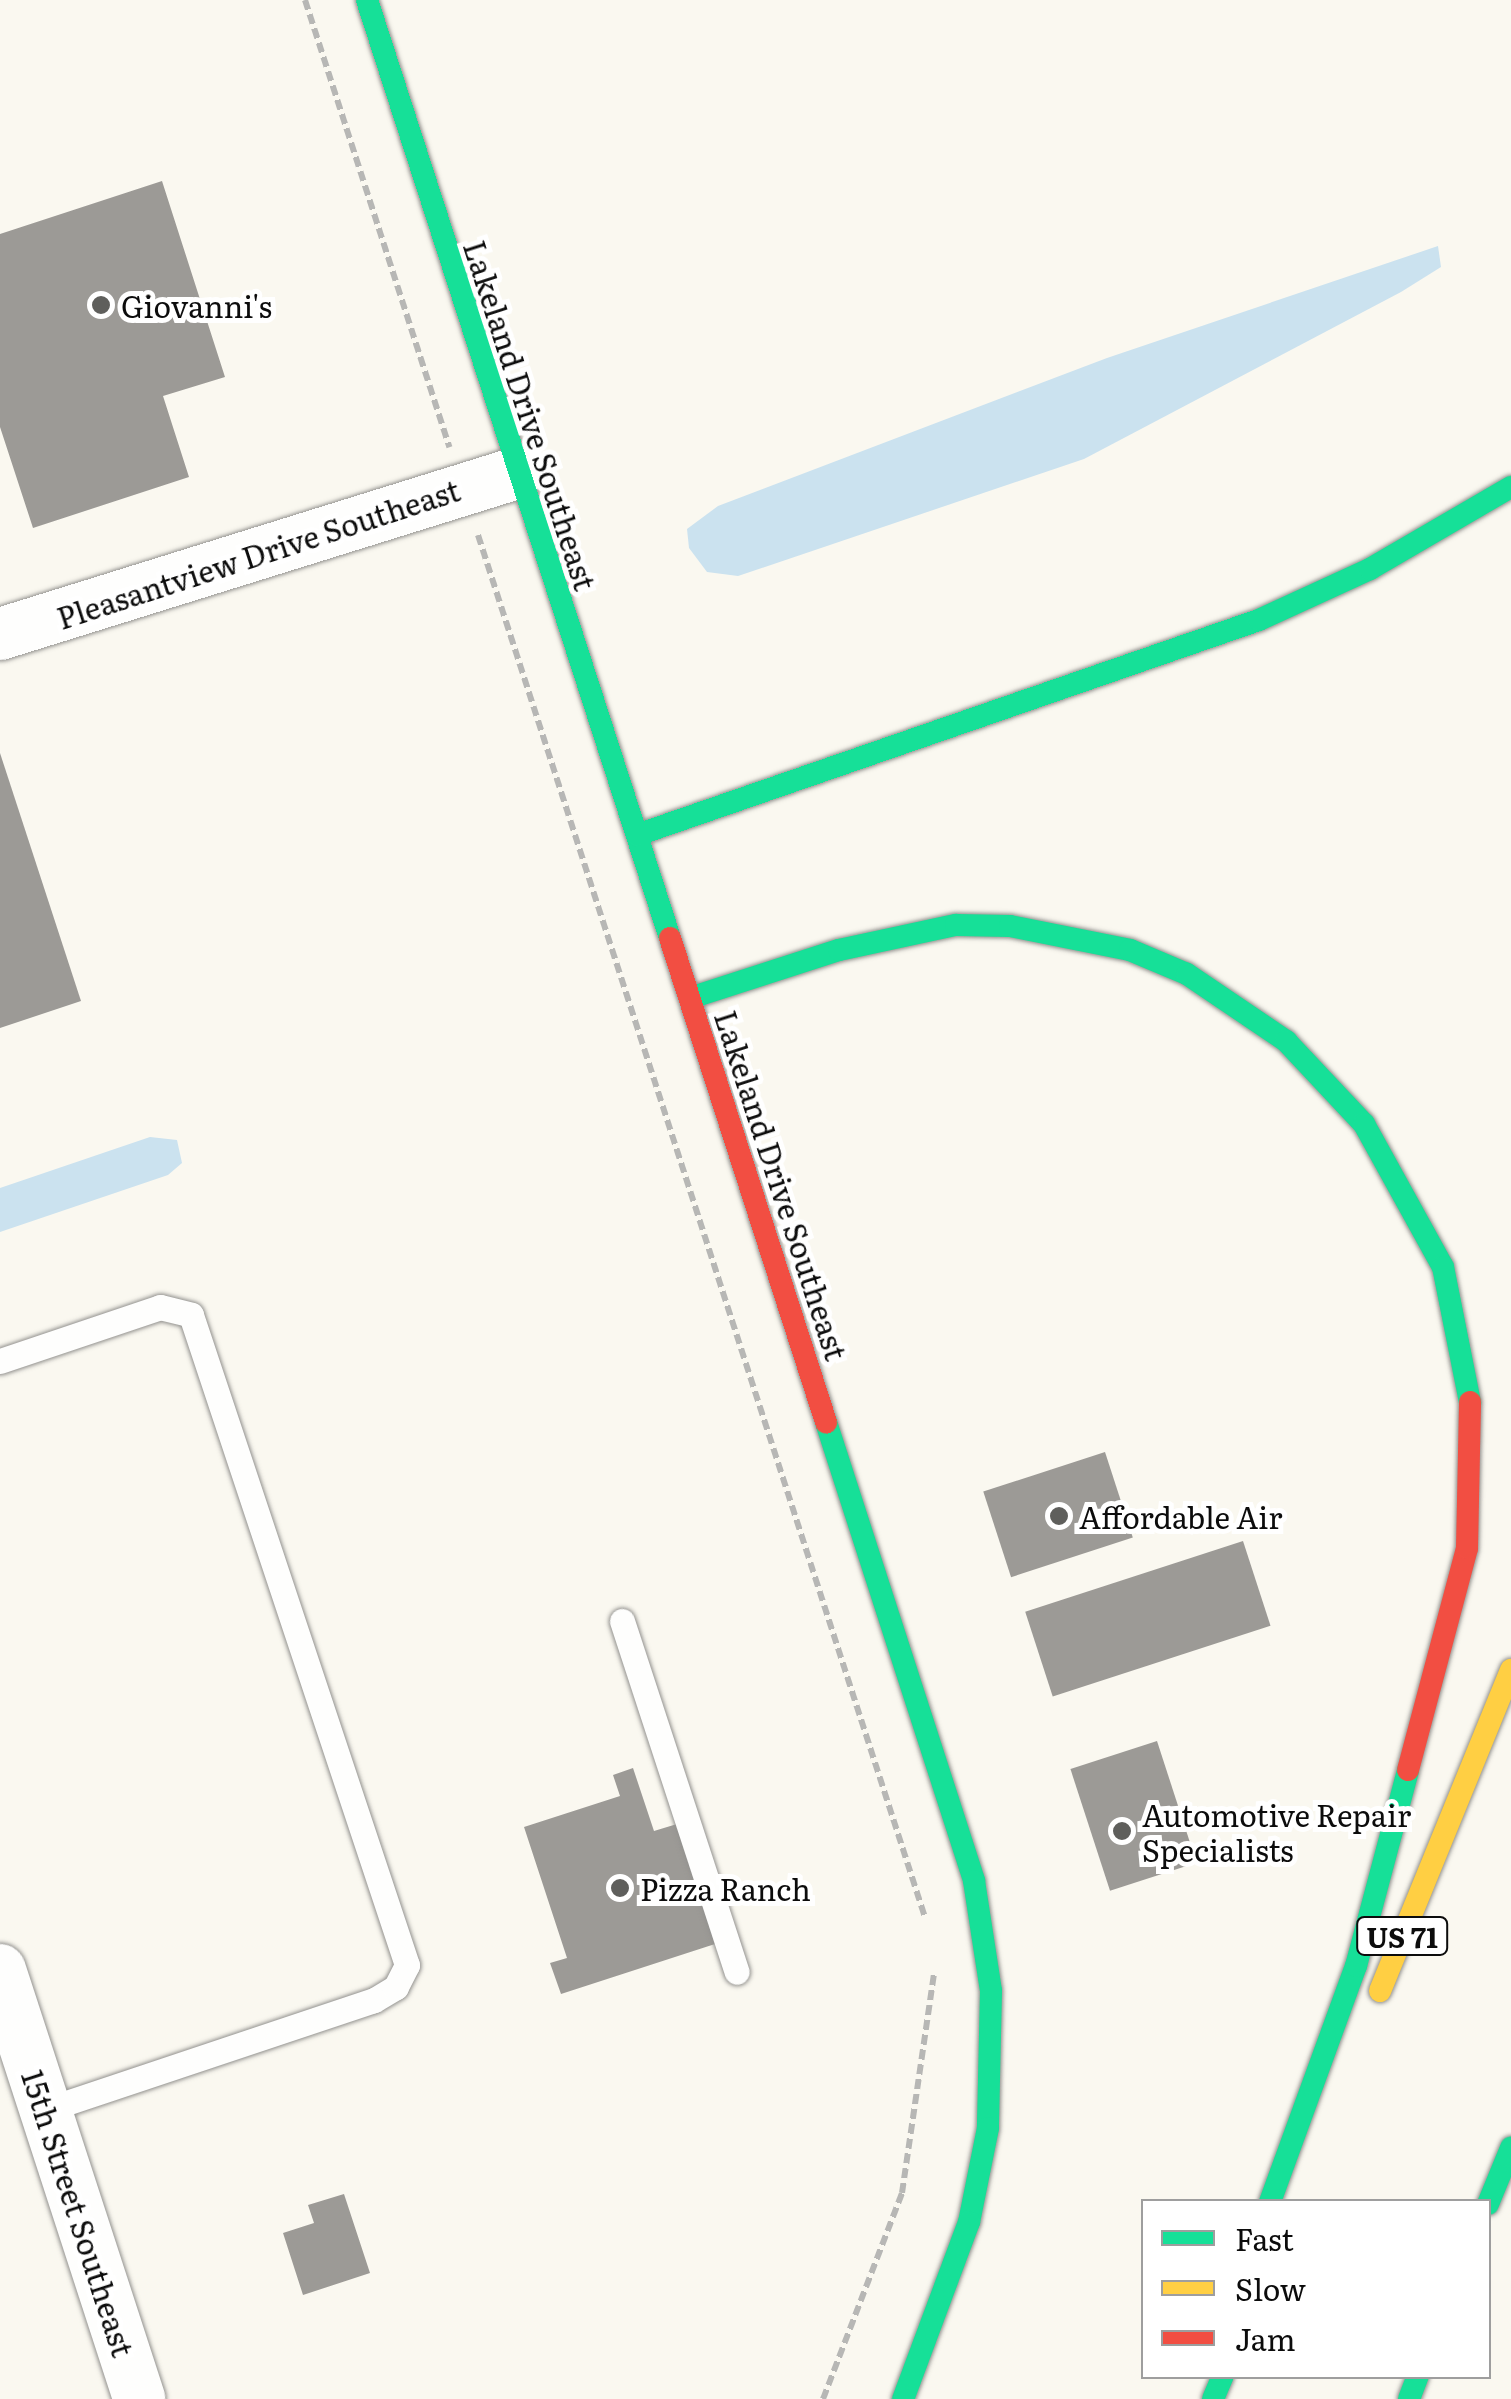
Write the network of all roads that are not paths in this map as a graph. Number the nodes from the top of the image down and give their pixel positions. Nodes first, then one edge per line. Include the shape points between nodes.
1 (367, 0) edge
2 (517, 473) junction
3 (1511, 487) edge
4 (0, 634) edge
5 (637, 835) junction
6 (690, 998) junction
7 (0, 1361) edge
8 (622, 1621) dead end
9 (1511, 1670) edge
10 (0, 1970) edge
11 (737, 1972) dead end
12 (1369, 2018) dead end
13 (46, 2110) junction
14 (1332, 2110) dead end
15 (1511, 2148) edge
16 (1271, 2199) edge
17 (1295, 2199) edge
18 (1490, 2199) edge
19 (139, 2399) edge
20 (903, 2399) edge

1 - 2 main road, Lakeland Drive Southeast
2 - 4 street, Pleasantview Drive Southeast
2 - 5 main road, Lakeland Drive Southeast
3 - 5 main road via 1370,569 1186,649
5 - 6 main road, Lakeland Drive Southeast
6 - 16 main road via 840,950 956,925 1010,926 1130,950 1187,974 1286,1041 1364,1124 1420,1213 1443,1267 1470,1374 1474,1487 1466,1548 1356,1966
6 - 20 main road, Lakeland Drive Southeast via 960,1828 984,1931 992,2070 977,2192
7 - 13 lane via 160,1307 190,1315 407,1965 396,1987 374,2000
8 - 11 lane
9 - 12 main road, US 71
10 - 13 street, 15th Street Southeast
13 - 19 street, 15th Street Southeast
14 - 17 main road
15 - 18 main road

